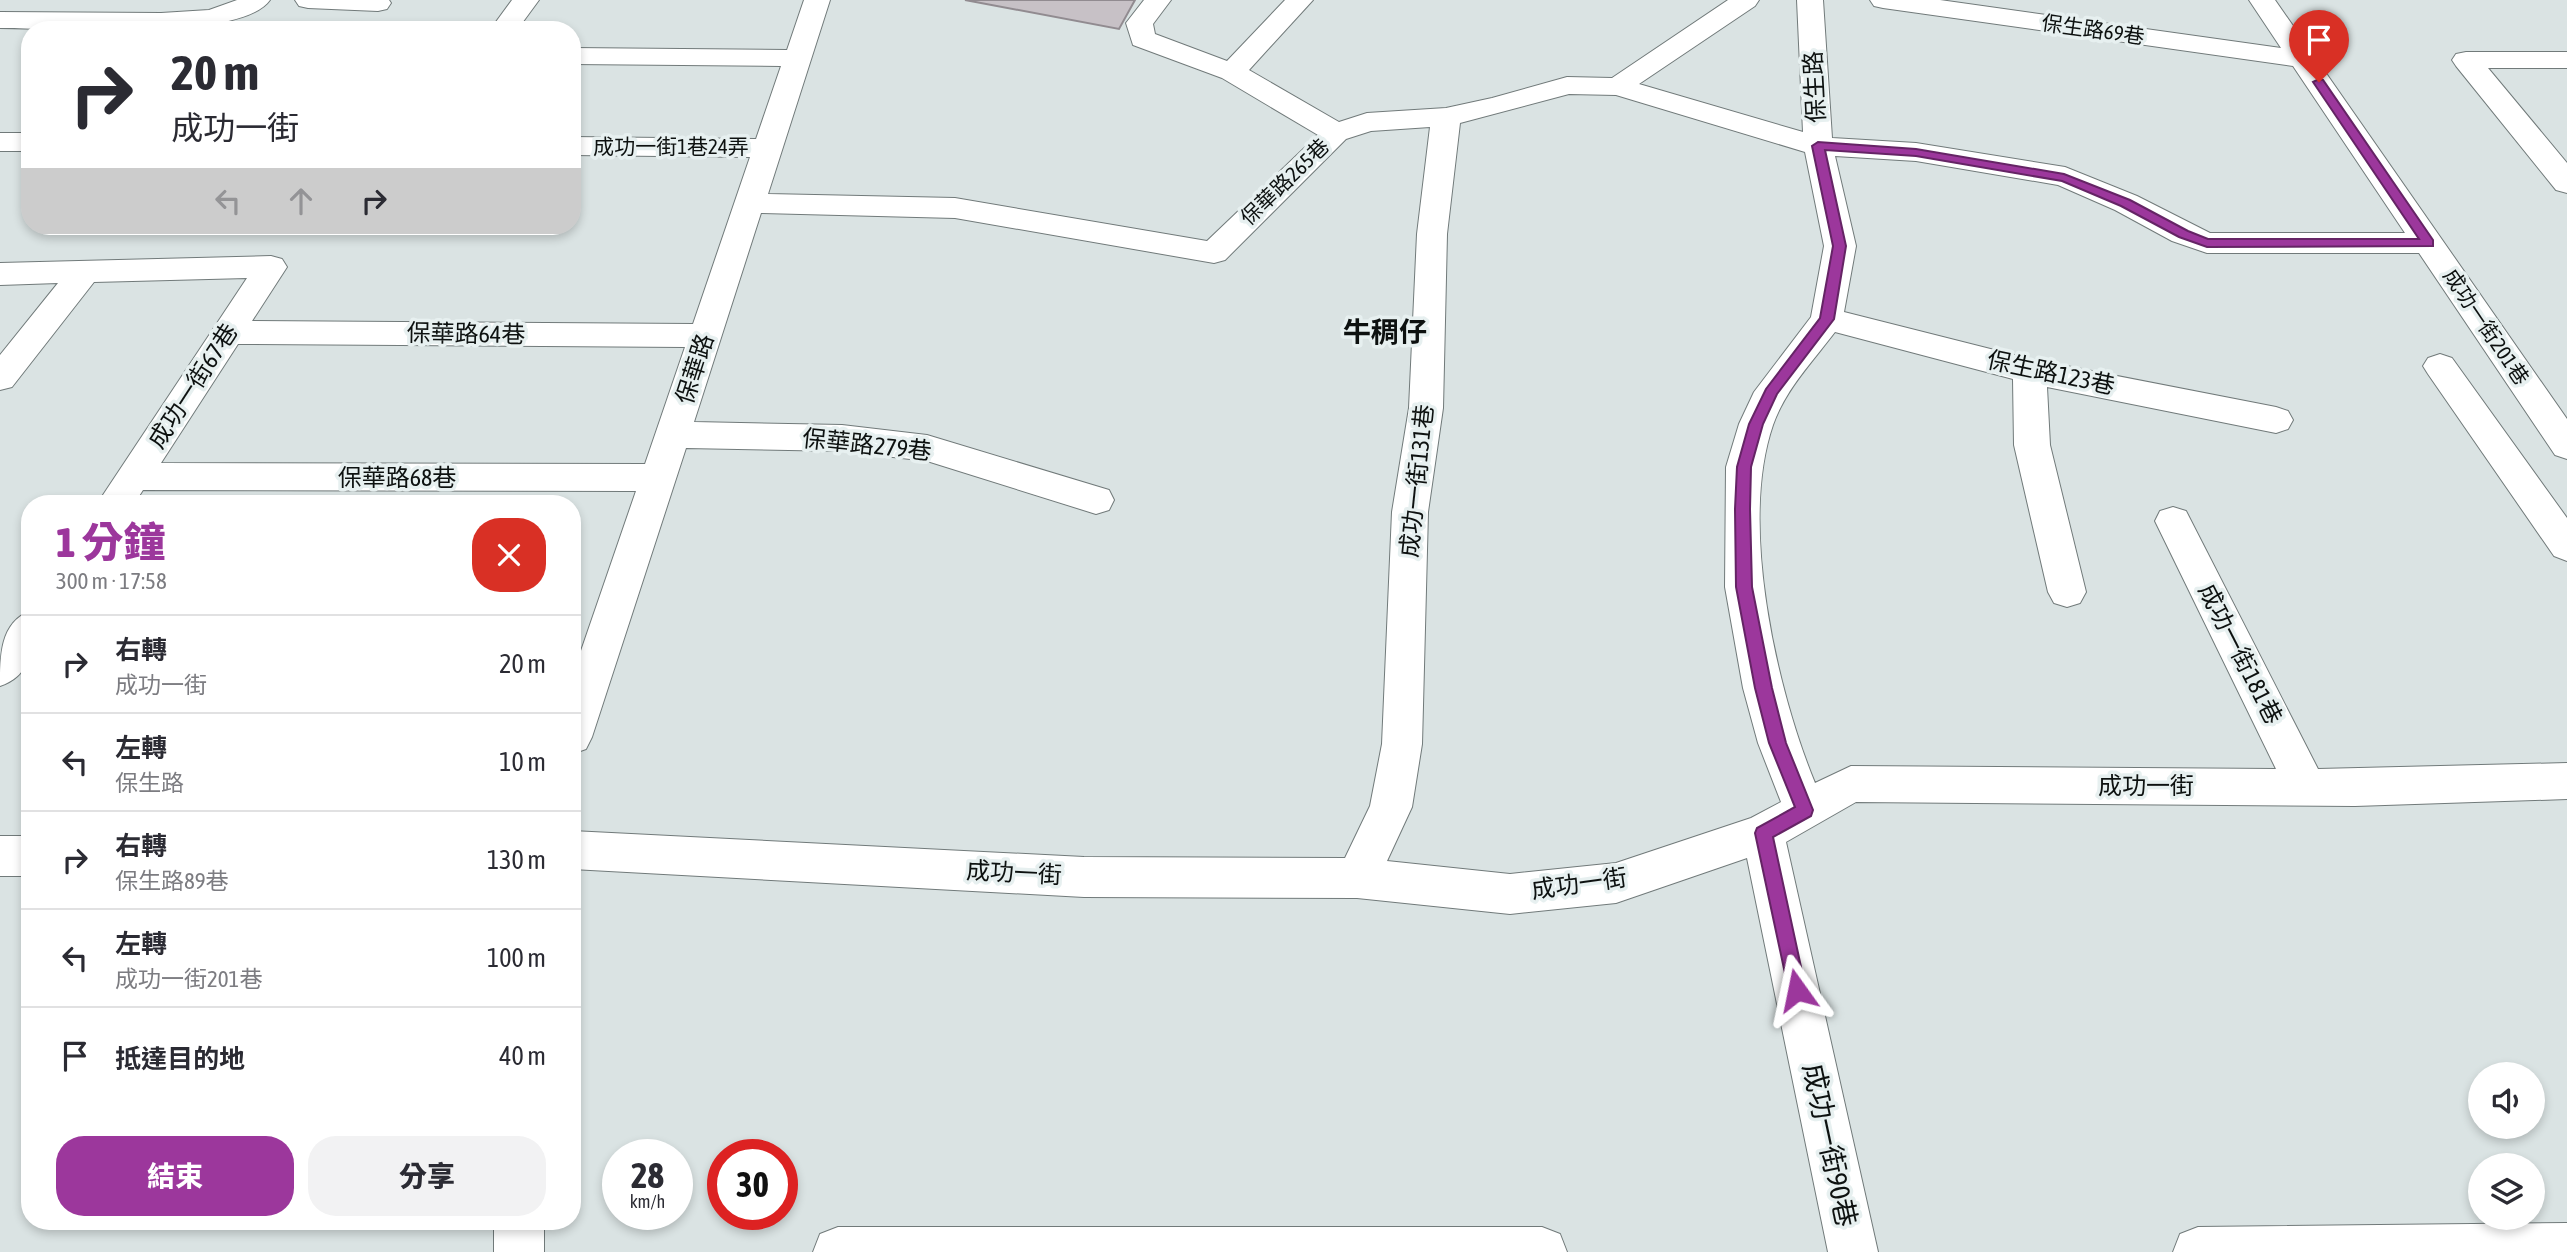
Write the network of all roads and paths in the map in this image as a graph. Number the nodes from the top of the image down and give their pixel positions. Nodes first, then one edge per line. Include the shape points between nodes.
1 (257, 0) edge
2 (307, 0) edge
3 (526, 0) edge
4 (817, 0) edge
5 (1158, 0) edge
6 (1300, 0) edge
7 (1746, 0) edge
8 (1810, 0) edge
9 (1883, 0) edge
10 (2260, 0) edge
11 (378, 3) dead end
12 (0, 20) edge
13 (510, 21) edge
14 (581, 56) edge
15 (797, 58) junction
16 (2303, 60) junction
17 (2567, 60) edge
18 (1232, 72) junction
19 (1618, 87) junction
20 (1446, 117) junction
21 (1336, 133) junction
22 (0, 142) edge
23 (21, 142) edge
24 (581, 146) edge
25 (1818, 146) junction
26 (770, 148) junction
27 (2567, 183) edge
28 (751, 203) junction
29 (2428, 243) junction
30 (0, 274) edge
31 (83, 274) junction
32 (1827, 319) junction
33 (227, 332) junction
34 (706, 336) junction
35 (2440, 366) dead end
36 (2030, 371) junction
37 (0, 379) edge
38 (2276, 420) dead end
39 (674, 435) junction
40 (2567, 446) edge
41 (659, 478) junction
42 (125, 490) edge
43 (343, 491) edge
44 (1096, 499) dead end
45 (2173, 521) dead end
46 (2567, 546) edge
47 (2067, 592) dead end
48 (21, 640) edge
49 (0, 670) edge
50 (581, 710) edge
51 (2567, 781) edge
52 (2306, 788) junction
53 (1805, 810) junction
54 (1763, 833) junction
55 (581, 850) edge
56 (0, 856) edge
57 (21, 856) edge
58 (1357, 878) junction
59 (519, 1230) edge
60 (2567, 1248) edge
61 (519, 1252) edge
62 (838, 1252) edge
63 (1542, 1252) edge
64 (1853, 1252) edge
65 (2198, 1252) edge

1 - 12 street via 209,18
2 - 11 street
3 - 13 street
4 - 15 street, 保華路
5 - 18 street via 1139,23 1143,39
6 - 18 street
7 - 19 street
8 - 25 street, 保生路
9 - 16 street, 保生路69巷
10 - 16 street, 成功一街201巷
14 - 15 street
15 - 26 street, 保華路
16 - 29 street, 成功一街201巷
17 - 27 street via 2466,60
18 - 21 street
19 - 20 street, 保華路265巷 via 1567,85
19 - 25 street, 保華路265巷
20 - 21 street, 保華路265巷 via 1367,122
20 - 58 street, 成功一街131巷 via 1432,234 1426,408 1410,512 1402,744 1391,807
21 - 28 street, 保華路265巷 via 1214,253 955,208
22 - 23 street
24 - 26 street, 成功一街1巷24弄
25 - 29 street, 保華路265巷 via 1916,152 2064,177 2207,243
25 - 32 street, 保生路 via 1840,246
26 - 28 street, 保華路
28 - 34 street, 保華路
29 - 40 street, 成功一街201巷
30 - 31 street
31 - 33 street, 成功一街67巷 via 271,267
31 - 37 street
32 - 36 street, 保生路123巷
32 - 53 street, 保生路 via 1771,392 1744,467 1744,587 1778,743
33 - 34 street, 保華路64巷
33 - 42 street, 成功一街67巷
34 - 39 street, 保華路
35 - 46 street
36 - 38 street, 保生路123巷
36 - 47 street via 2032,445
39 - 41 street, 保華路
39 - 44 street, 保華路279巷 via 842,438 927,448
41 - 43 street, 保華路68巷
41 - 50 street, 保華路
42 - 43 street, 保華路68巷
45 - 52 street, 成功一街181巷
48 - 49 street
51 - 52 street, 成功一街
52 - 53 street, 成功一街 via 1851,784
53 - 54 street, 成功一街
54 - 58 street, 成功一街 via 1616,883 1510,894
54 - 64 street, 成功一街90巷
55 - 58 street, 成功一街 via 1084,877
56 - 57 street
59 - 61 street
60 - 65 street
62 - 63 street

